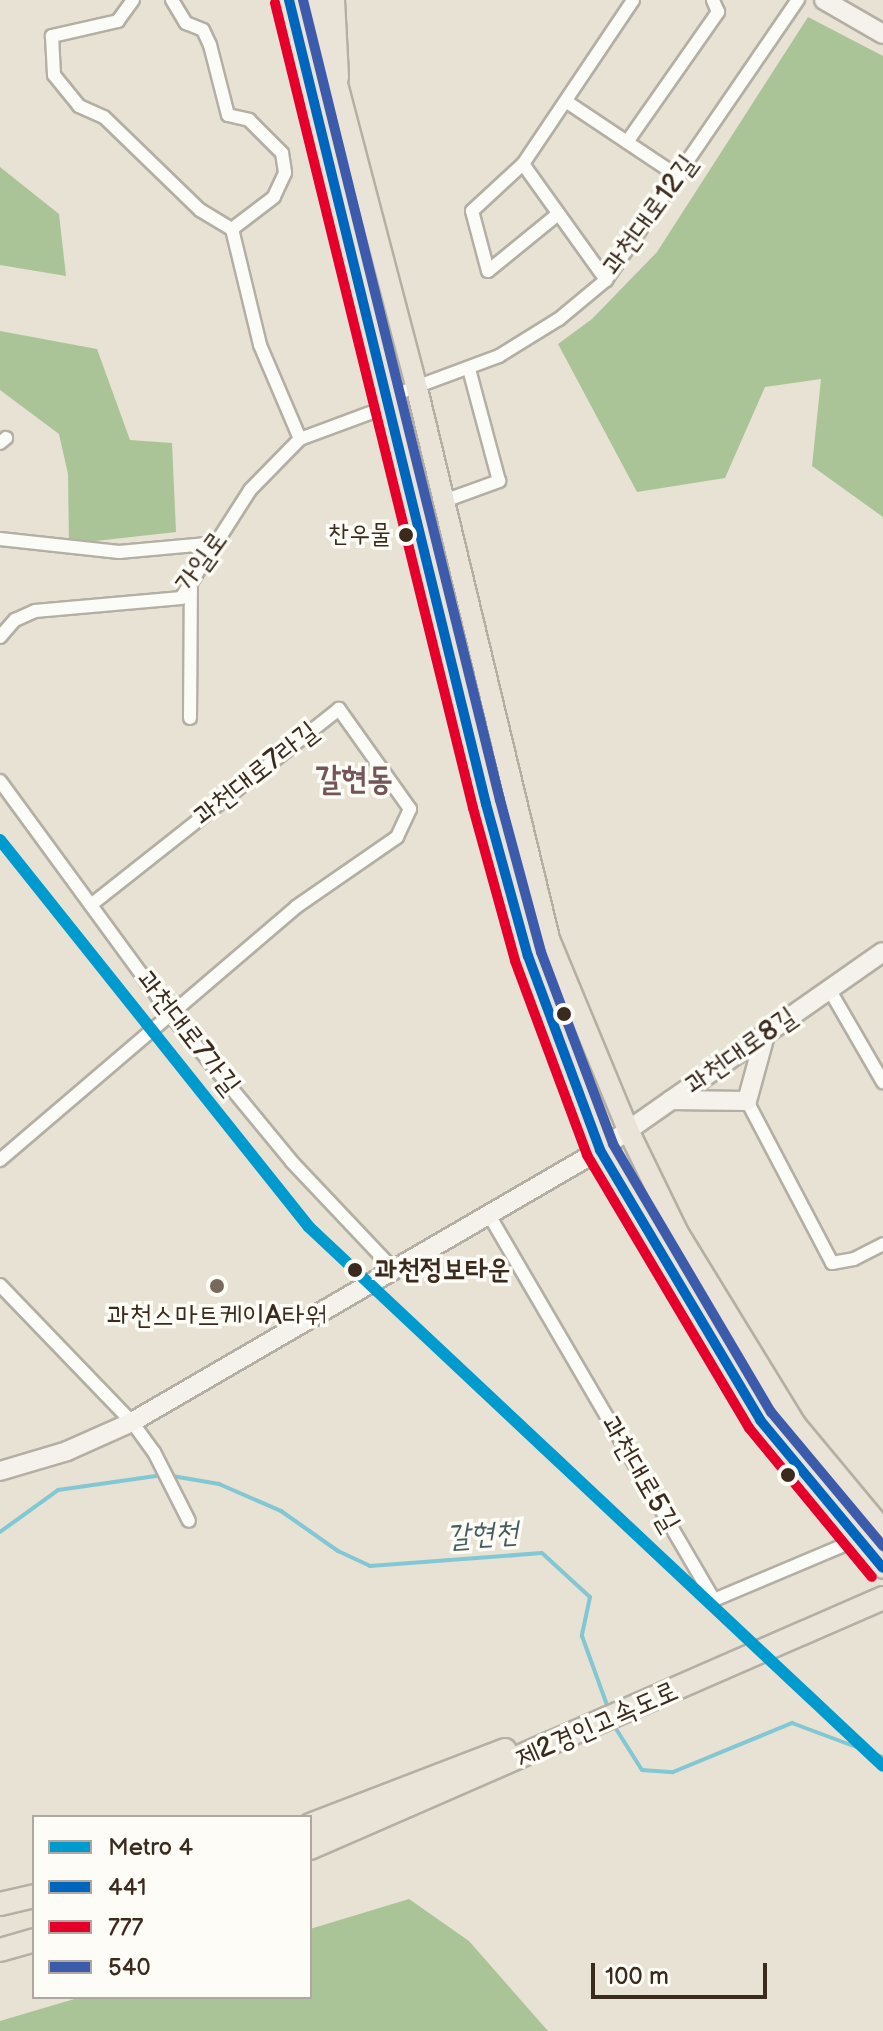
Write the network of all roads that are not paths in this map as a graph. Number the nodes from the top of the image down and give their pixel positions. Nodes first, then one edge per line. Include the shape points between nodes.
1 (133, 0) edge
2 (172, 0) edge
3 (289, 0) edge
4 (315, 0) edge
5 (333, 0) edge
6 (633, 0) edge
7 (713, 0) edge
8 (798, 0) edge
9 (824, 0) edge
10 (883, 34) edge
11 (337, 77) junction
12 (567, 102) junction
13 (627, 142) junction
14 (523, 164) junction
15 (679, 177) junction
16 (558, 214) junction
17 (232, 229) junction
18 (606, 280) junction
19 (469, 369) junction
20 (417, 389) junction
21 (386, 398) junction
22 (370, 413) dead end
23 (300, 439) junction
24 (444, 501) junction
25 (0, 539) edge
26 (218, 543) junction
27 (191, 588) junction
28 (0, 637) edge
29 (190, 718) dead end
30 (0, 781) edge
31 (91, 905) junction
32 (883, 952) edge
33 (829, 989) junction
34 (171, 1015) junction
35 (765, 1035) junction
36 (883, 1082) edge
37 (671, 1100) junction
38 (747, 1101) junction
39 (628, 1130) junction
40 (600, 1150) junction
41 (0, 1160) edge
42 (489, 1215) junction
43 (883, 1244) edge
44 (394, 1270) junction
45 (0, 1285) edge
46 (132, 1422) junction
47 (0, 1471) edge
48 (189, 1521) dead end
49 (883, 1530) edge
50 (856, 1540) junction
51 (883, 1568) edge
52 (883, 1583) edge
53 (883, 1598) edge
54 (516, 1753) junction
55 (312, 1824) edge
56 (312, 1847) edge
57 (32, 1896) edge
58 (0, 1904) edge
59 (32, 1941) edge
60 (0, 1950) edge

1 - 17 street via 118,21 52,36 54,75 79,106 104,117 200,210
2 - 17 street via 186,23 207,38 228,115 249,120 282,153 285,173 274,197
3 - 21 main road
4 - 11 main road
5 - 11 highway
6 - 12 street
7 - 13 street via 718,12
8 - 15 street, 과천대로12길
9 - 10 street
11 - 20 main road
12 - 13 street
12 - 14 street
13 - 15 street
14 - 16 street
14 - 16 street via 472,211 488,271
15 - 18 street, 과천대로12길
16 - 18 street
17 - 23 street via 260,345
18 - 19 street, 과천대로12길 via 559,319
19 - 20 street, 과천대로12길
19 - 24 street via 499,481
20 - 21 street, 과천대로12길
20 - 24 main road
21 - 40 main road via 528,956
22 - 23 street, 가일로
23 - 26 street, 가일로 via 250,490
24 - 39 main road via 549,939
25 - 26 street via 119,552
26 - 27 street, 가일로
27 - 28 street, 가일로 via 172,600 35,611 15,620
27 - 29 street
30 - 31 street, 과천대로7가길
31 - 34 street, 과천대로7가길
31 - 34 street, 과천대로7라길 via 339,709 410,809 397,837 296,907
32 - 33 street, 과천대로8길
33 - 35 street, 과천대로8길
33 - 36 street
34 - 41 street
34 - 44 street, 과천대로7가길 via 292,1162
35 - 37 street, 과천대로8길
35 - 38 street
37 - 38 street
37 - 39 street, 과천대로8길
38 - 43 street via 832,1263
39 - 40 street, 과천대로8길
39 - 49 main road via 678,1233 795,1424
40 - 42 street, 과천대로8길
40 - 50 main road via 760,1420
42 - 44 street, 과천대로8길
42 - 50 street, 과천대로5길 via 714,1600
44 - 46 street, 과천대로8길
45 - 46 street
46 - 47 street, 과천대로8길 via 67,1451
46 - 48 street via 154,1452
50 - 51 main road
52 - 54 highway, 제2경인고속도로
53 - 54 highway, 제2경인고속도로
54 - 55 highway, 제2경인고속도로
54 - 56 highway, 제2경인고속도로
57 - 58 highway
59 - 60 highway

